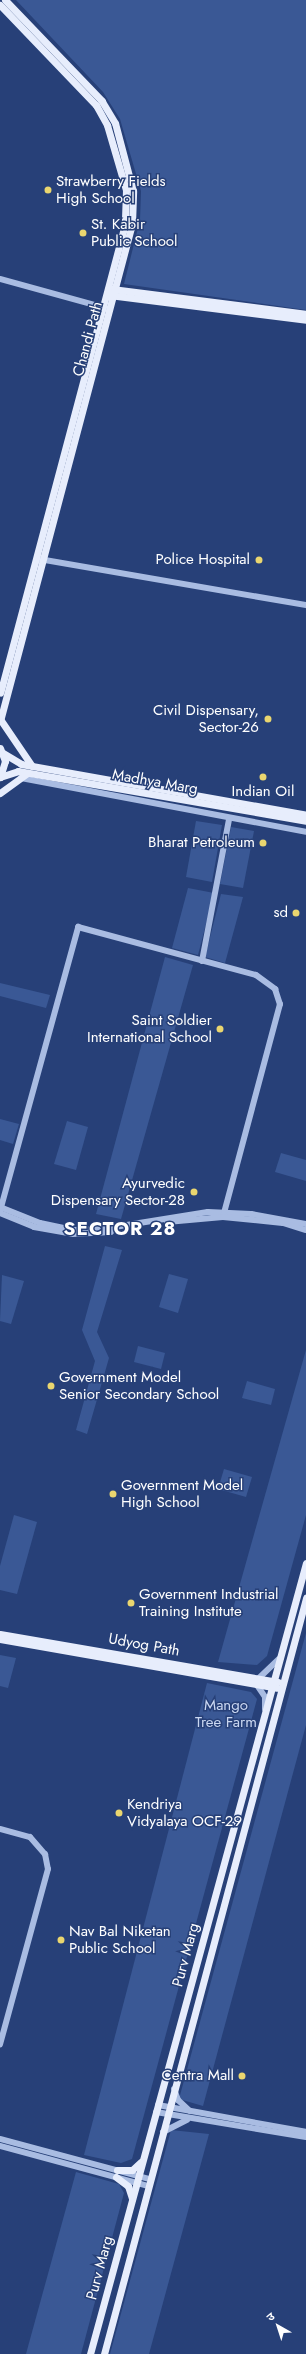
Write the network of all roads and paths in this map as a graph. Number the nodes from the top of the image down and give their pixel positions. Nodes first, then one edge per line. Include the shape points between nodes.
1 (6, 0) edge
2 (0, 5) edge
3 (119, 273) junction
4 (0, 279) edge
5 (129, 291) junction
6 (111, 292) junction
7 (106, 308) junction
8 (306, 314) edge
9 (306, 320) edge
10 (40, 560) junction
11 (306, 605) edge
12 (0, 693) edge
13 (0, 720) edge
14 (2, 751) edge
15 (32, 766) junction
16 (28, 773) junction
17 (0, 776) edge
18 (45, 776) junction
19 (21, 778) junction
20 (37, 782) junction
21 (0, 793) edge
22 (306, 815) edge
23 (229, 819) junction
24 (306, 821) edge
25 (306, 832) edge
26 (202, 961) junction
27 (0, 1210) edge
28 (223, 1214) junction
29 (306, 1224) edge
30 (306, 1230) edge
31 (306, 1563) edge
32 (306, 1598) edge
33 (0, 1634) edge
34 (0, 1639) edge
35 (282, 1653) junction
36 (258, 1682) junction
37 (274, 1685) junction
38 (282, 1686) junction
39 (265, 1717) junction
40 (0, 1829) edge
41 (0, 2045) edge
42 (174, 2089) junction
43 (157, 2108) junction
44 (168, 2111) junction
45 (193, 2113) junction
46 (190, 2120) junction
47 (162, 2132) junction
48 (306, 2132) edge
49 (306, 2137) edge
50 (0, 2139) edge
51 (0, 2146) edge
52 (143, 2158) junction
53 (117, 2174) junction
54 (137, 2180) junction
55 (148, 2182) junction
56 (132, 2200) junction
57 (90, 2354) edge
58 (104, 2354) edge

1 - 3 main road, Chandi Path via 77,74 115,123 133,191 132,224
2 - 6 main road, Chandi Path via 74,79 107,125 126,190 125,224
3 - 5 main road
3 - 6 main road, Chandi Path
4 - 7 street
5 - 6 main road
5 - 8 main road
6 - 7 main road, Chandi Path
6 - 9 main road
7 - 10 main road, Chandi Path
10 - 11 street
10 - 12 main road, Chandi Path
10 - 13 main road, Chandi Path
13 - 15 main road
14 - 15 main road, Madhya Marg via 21,764
14 - 17 main road via 5,764
15 - 22 main road, Madhya Marg
16 - 17 main road, Madhya Marg via 18,771
16 - 18 main road, Madhya Marg
16 - 19 main road
18 - 20 main road
18 - 24 main road, Madhya Marg
19 - 20 street
19 - 21 main road
20 - 23 street
23 - 25 street
23 - 26 street
26 - 27 street via 78,927
26 - 28 street via 266,980 275,989 280,1004
27 - 28 street via 40,1223 74,1230
28 - 29 street
28 - 30 street via 283,1223
31 - 35 main road, Purv Marg
32 - 38 main road, Purv Marg
33 - 36 main road, Udyog Path
34 - 36 main road, Udyog Path
35 - 36 street via 273,1668
35 - 37 main road, Purv Marg
36 - 37 main road, Udyog Path
36 - 39 street via 264,1698
37 - 38 main road, Udyog Path
37 - 39 main road, Purv Marg
38 - 42 main road, Purv Marg
39 - 43 main road, Purv Marg
40 - 41 street via 30,1837 45,1854 48,1869
42 - 44 main road, Purv Marg
42 - 45 street via 182,2106
43 - 44 street
43 - 52 main road, Purv Marg
44 - 45 street
44 - 46 street
44 - 47 main road, Purv Marg
45 - 48 street
46 - 47 street via 178,2122
46 - 49 street
47 - 55 main road, Purv Marg
50 - 53 street
51 - 53 street
52 - 53 main road via 132,2170
52 - 54 main road, Purv Marg
53 - 54 street
53 - 56 main road via 128,2186
54 - 55 street
54 - 56 main road, Purv Marg
55 - 58 main road, Purv Marg
56 - 57 main road, Purv Marg

